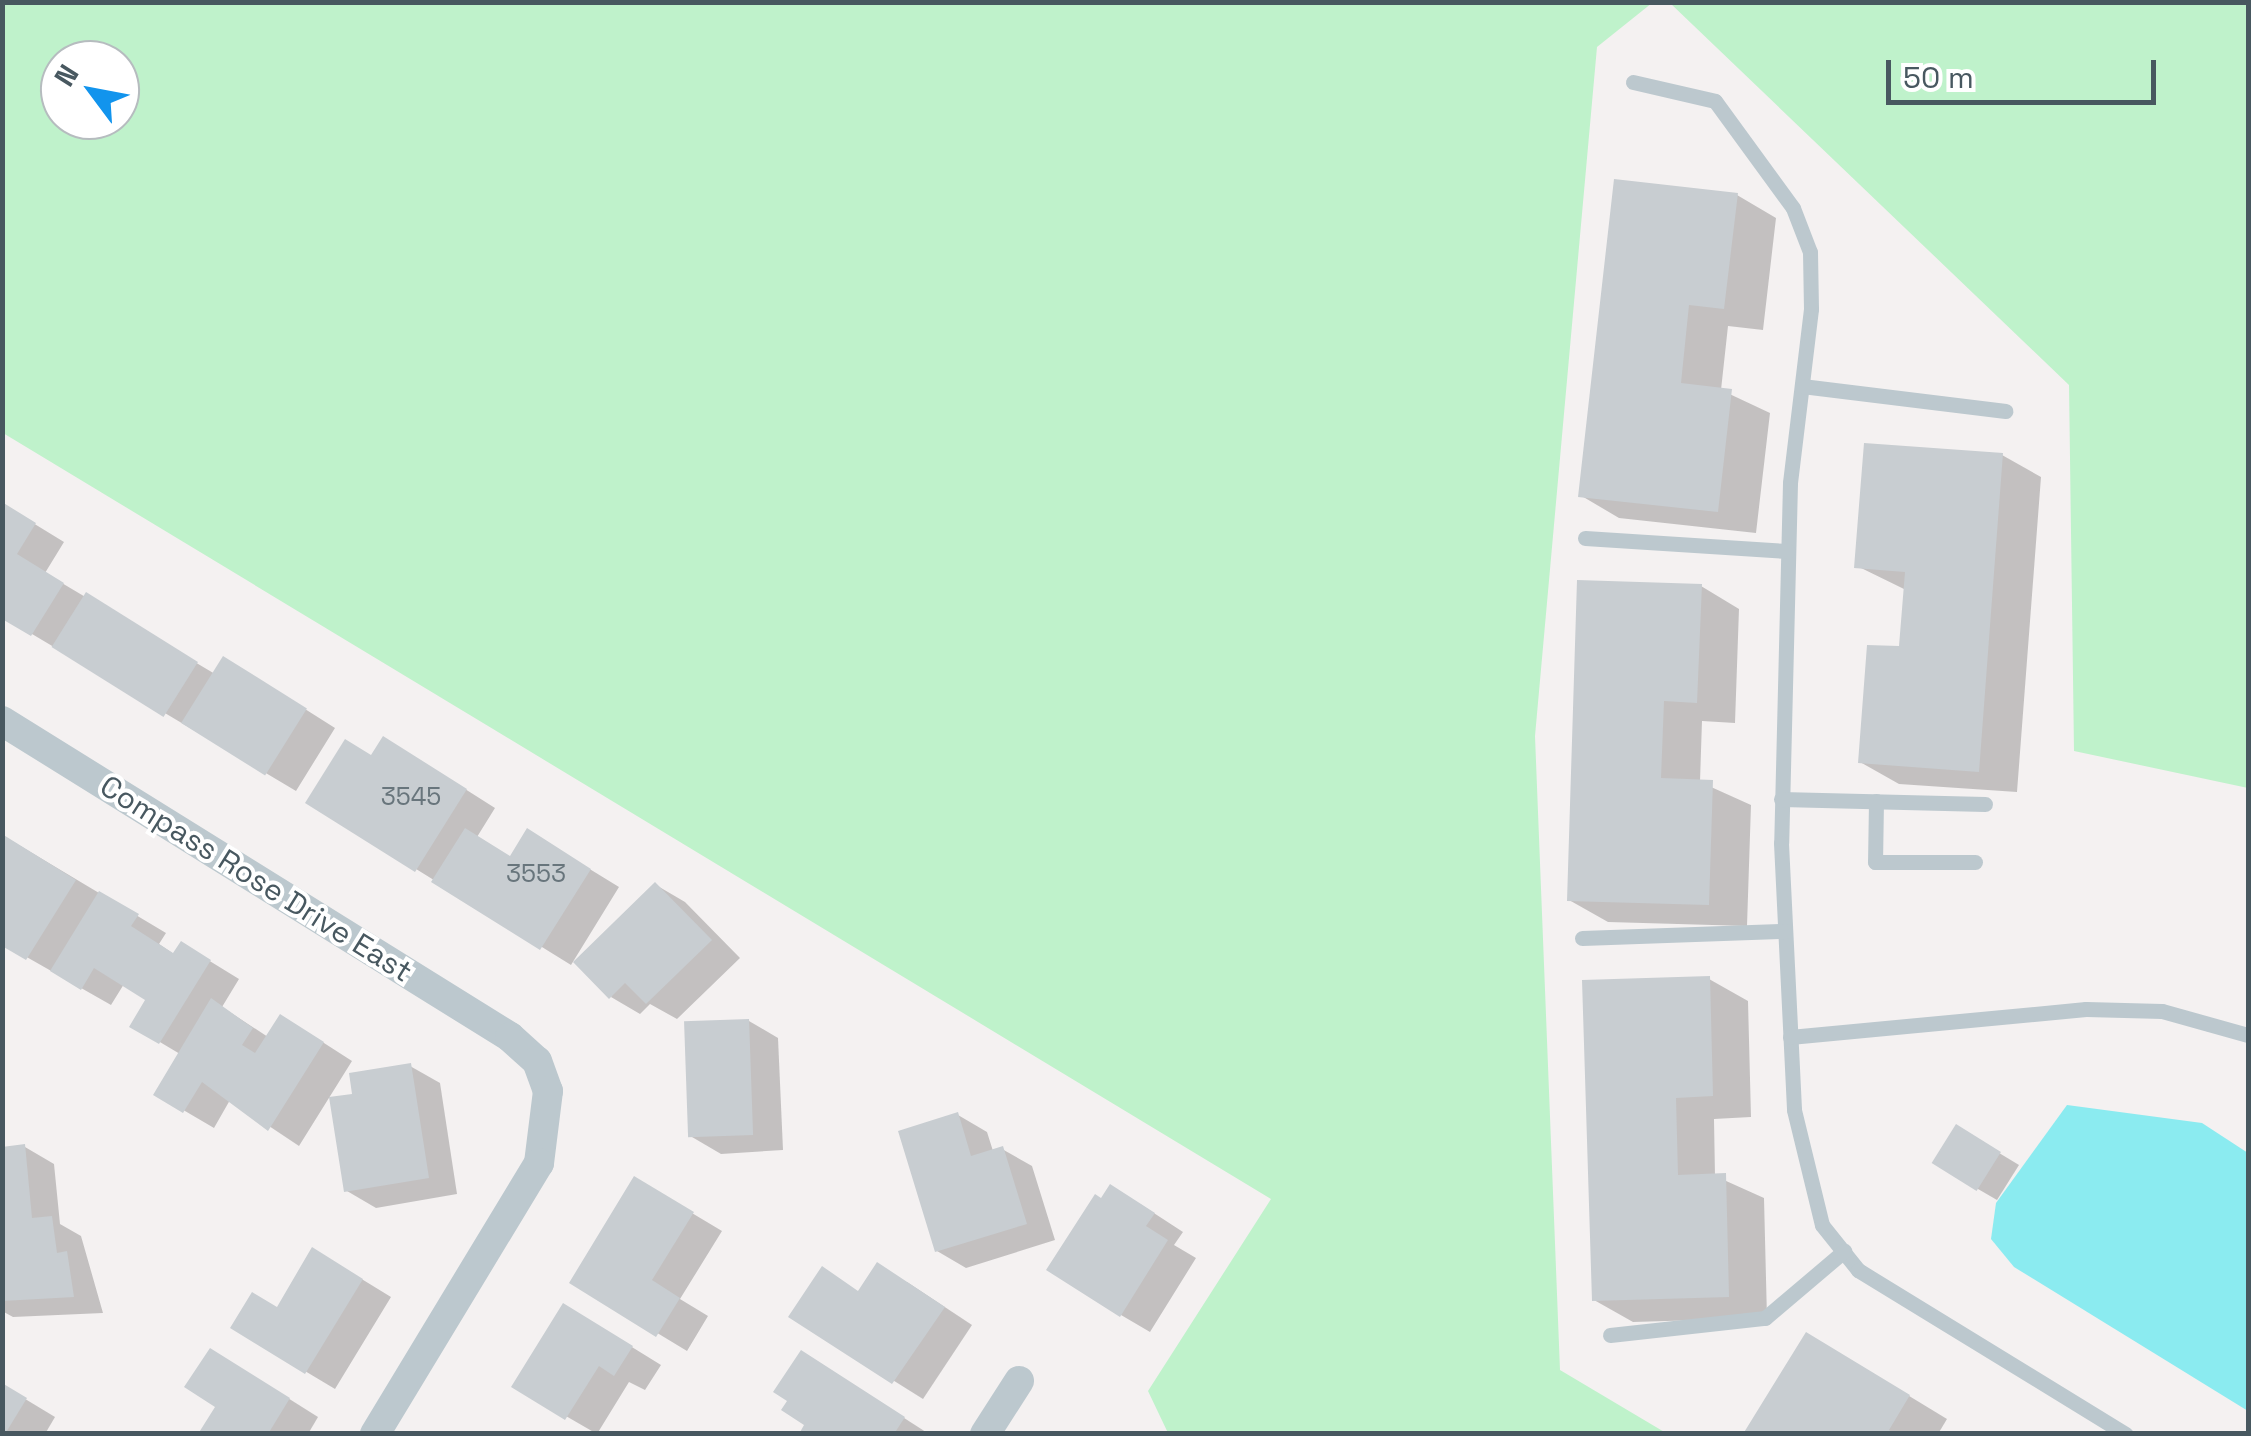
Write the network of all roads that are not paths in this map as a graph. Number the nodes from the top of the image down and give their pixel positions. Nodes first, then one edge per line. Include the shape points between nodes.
1 (1633, 82) dead end
2 (1802, 386) junction
3 (2006, 412) dead end
4 (1585, 538) dead end
5 (1788, 551) junction
6 (2, 721) edge
7 (1782, 799) junction
8 (1876, 801) junction
9 (1985, 804) dead end
10 (1975, 862) dead end
11 (1785, 931) junction
12 (1582, 938) dead end
13 (2248, 1035) edge
14 (1790, 1037) junction
15 (1844, 1251) junction
16 (1610, 1334) dead end
17 (1019, 1381) dead end
18 (375, 1434) edge
19 (985, 1434) edge
20 (2126, 1434) edge

1 - 2 lane via 1715,101 1792,208 1810,252
2 - 3 lane
2 - 5 lane
4 - 5 lane
5 - 7 lane
6 - 18 street, Compass Rose Drive East via 510,1037 537,1061 548,1091 549,1124 539,1163
7 - 8 lane
7 - 11 lane
8 - 9 lane
8 - 10 lane via 1874,862
11 - 12 lane
11 - 14 lane
13 - 14 lane via 2162,1011 2086,1009
14 - 15 lane via 1801,1156 1822,1225
15 - 16 lane via 1765,1318
15 - 20 lane via 1858,1270
17 - 19 street

